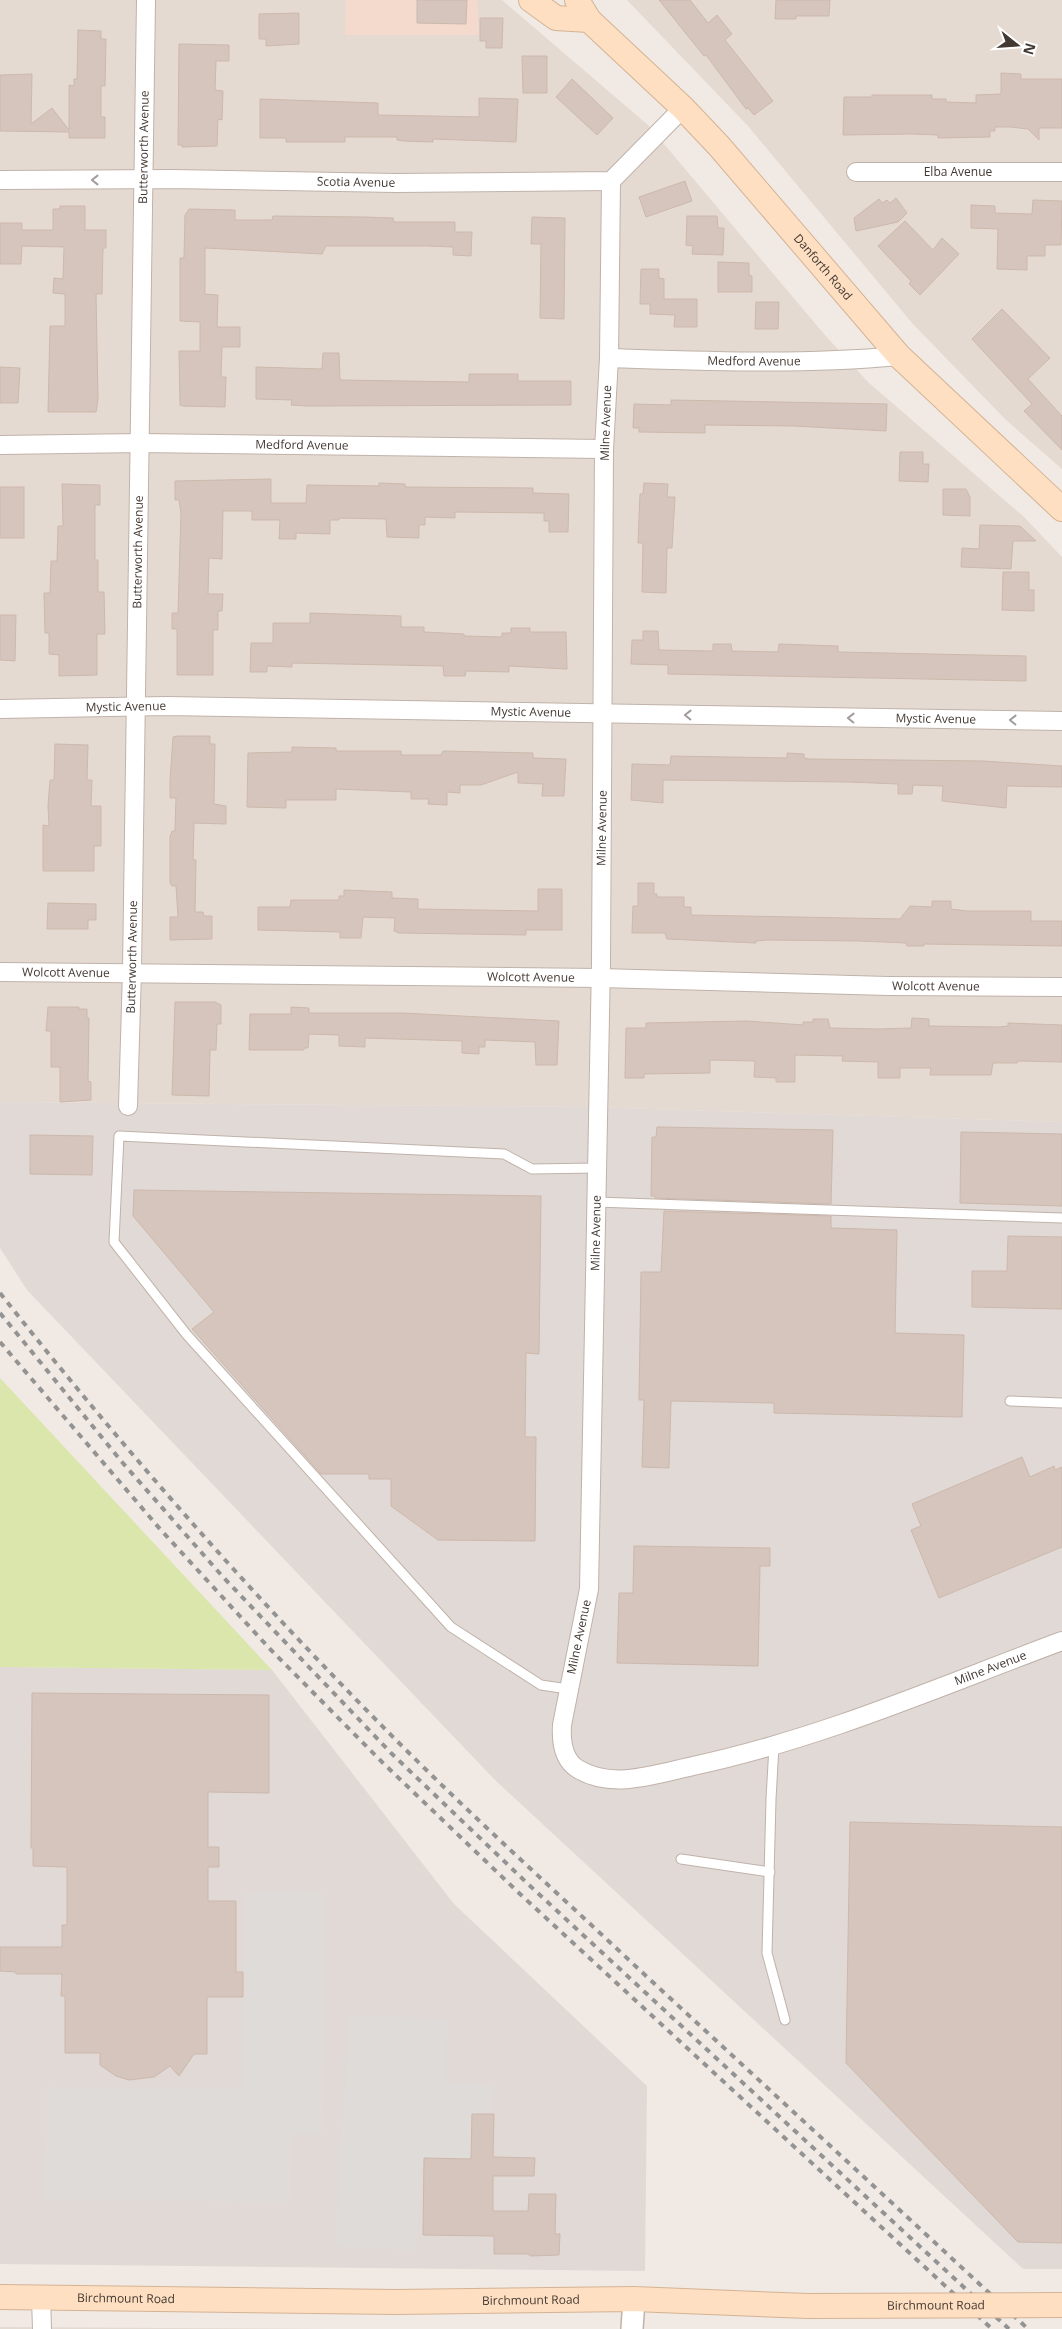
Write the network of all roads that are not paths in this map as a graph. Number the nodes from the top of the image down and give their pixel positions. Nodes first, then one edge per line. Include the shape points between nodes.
1 (146, 0) edge
2 (531, 0) edge
3 (577, 0) edge
4 (589, 20) junction
5 (683, 108) junction
6 (856, 172) dead end
7 (1062, 172) edge
8 (144, 179) junction
9 (0, 180) edge
10 (611, 181) junction
11 (899, 356) junction
12 (609, 358) junction
13 (140, 443) junction
14 (0, 445) edge
15 (604, 449) junction
16 (1062, 509) edge
17 (136, 707) junction
18 (0, 709) edge
19 (604, 714) junction
20 (1062, 721) edge
21 (132, 971) junction
22 (0, 972) edge
23 (600, 978) junction
24 (1062, 987) edge
25 (128, 1106) dead end
26 (597, 1168) junction
27 (596, 1202) junction
28 (1062, 1218) edge
29 (1010, 1401) dead end
30 (1062, 1403) edge
31 (1062, 1641) edge
32 (568, 1689) junction
33 (774, 1746) junction
34 (681, 1859) dead end
35 (770, 1872) junction
36 (784, 2020) dead end
37 (0, 2297) edge
38 (41, 2297) junction
39 (634, 2299) junction
40 (1062, 2305) edge
41 (42, 2329) edge
42 (632, 2329) edge

1 - 8 street, Butterworth Avenue
2 - 4 main road via 556,18
3 - 4 main road, Danforth Road
4 - 5 main road, Danforth Road
5 - 10 street
5 - 11 main road, Danforth Road
6 - 7 street, Elba Avenue
8 -> 9 street, Scotia Avenue
8 - 10 street, Scotia Avenue via 396,183
8 - 13 street, Butterworth Avenue
10 - 12 street, Milne Avenue
11 - 12 street, Medford Avenue via 766,363
11 - 16 main road, Danforth Road
12 - 15 street, Milne Avenue
13 - 14 street, Medford Avenue
13 - 15 street, Medford Avenue
13 - 17 street, Butterworth Avenue
15 - 19 street, Milne Avenue
17 - 18 street, Mystic Avenue
17 - 19 street, Mystic Avenue
17 - 21 street, Butterworth Avenue
20 -> 19 street, Mystic Avenue
19 - 23 street, Milne Avenue
21 - 22 street, Wolcott Avenue
21 - 23 street, Wolcott Avenue
21 - 25 street, Butterworth Avenue
23 - 24 street, Wolcott Avenue
23 - 26 street, Milne Avenue
26 - 27 street, Milne Avenue
26 - 32 lane via 532,1168 504,1154 119,1136 114,1242 187,1335 451,1627 542,1685
27 - 28 lane
27 - 32 street, Milne Avenue via 589,1589
29 - 30 lane
31 - 33 street, Milne Avenue via 921,1696
32 - 33 street, Milne Avenue via 562,1725 563,1748 569,1761 578,1769 598,1777 638,1778
33 - 35 lane
34 - 35 lane
35 - 36 lane via 767,1953
37 - 38 main road, Birchmount Road
38 - 39 main road, Birchmount Road via 386,2302
38 - 41 street
39 - 40 main road, Birchmount Road, bridge via 808,2306
39 - 42 street

